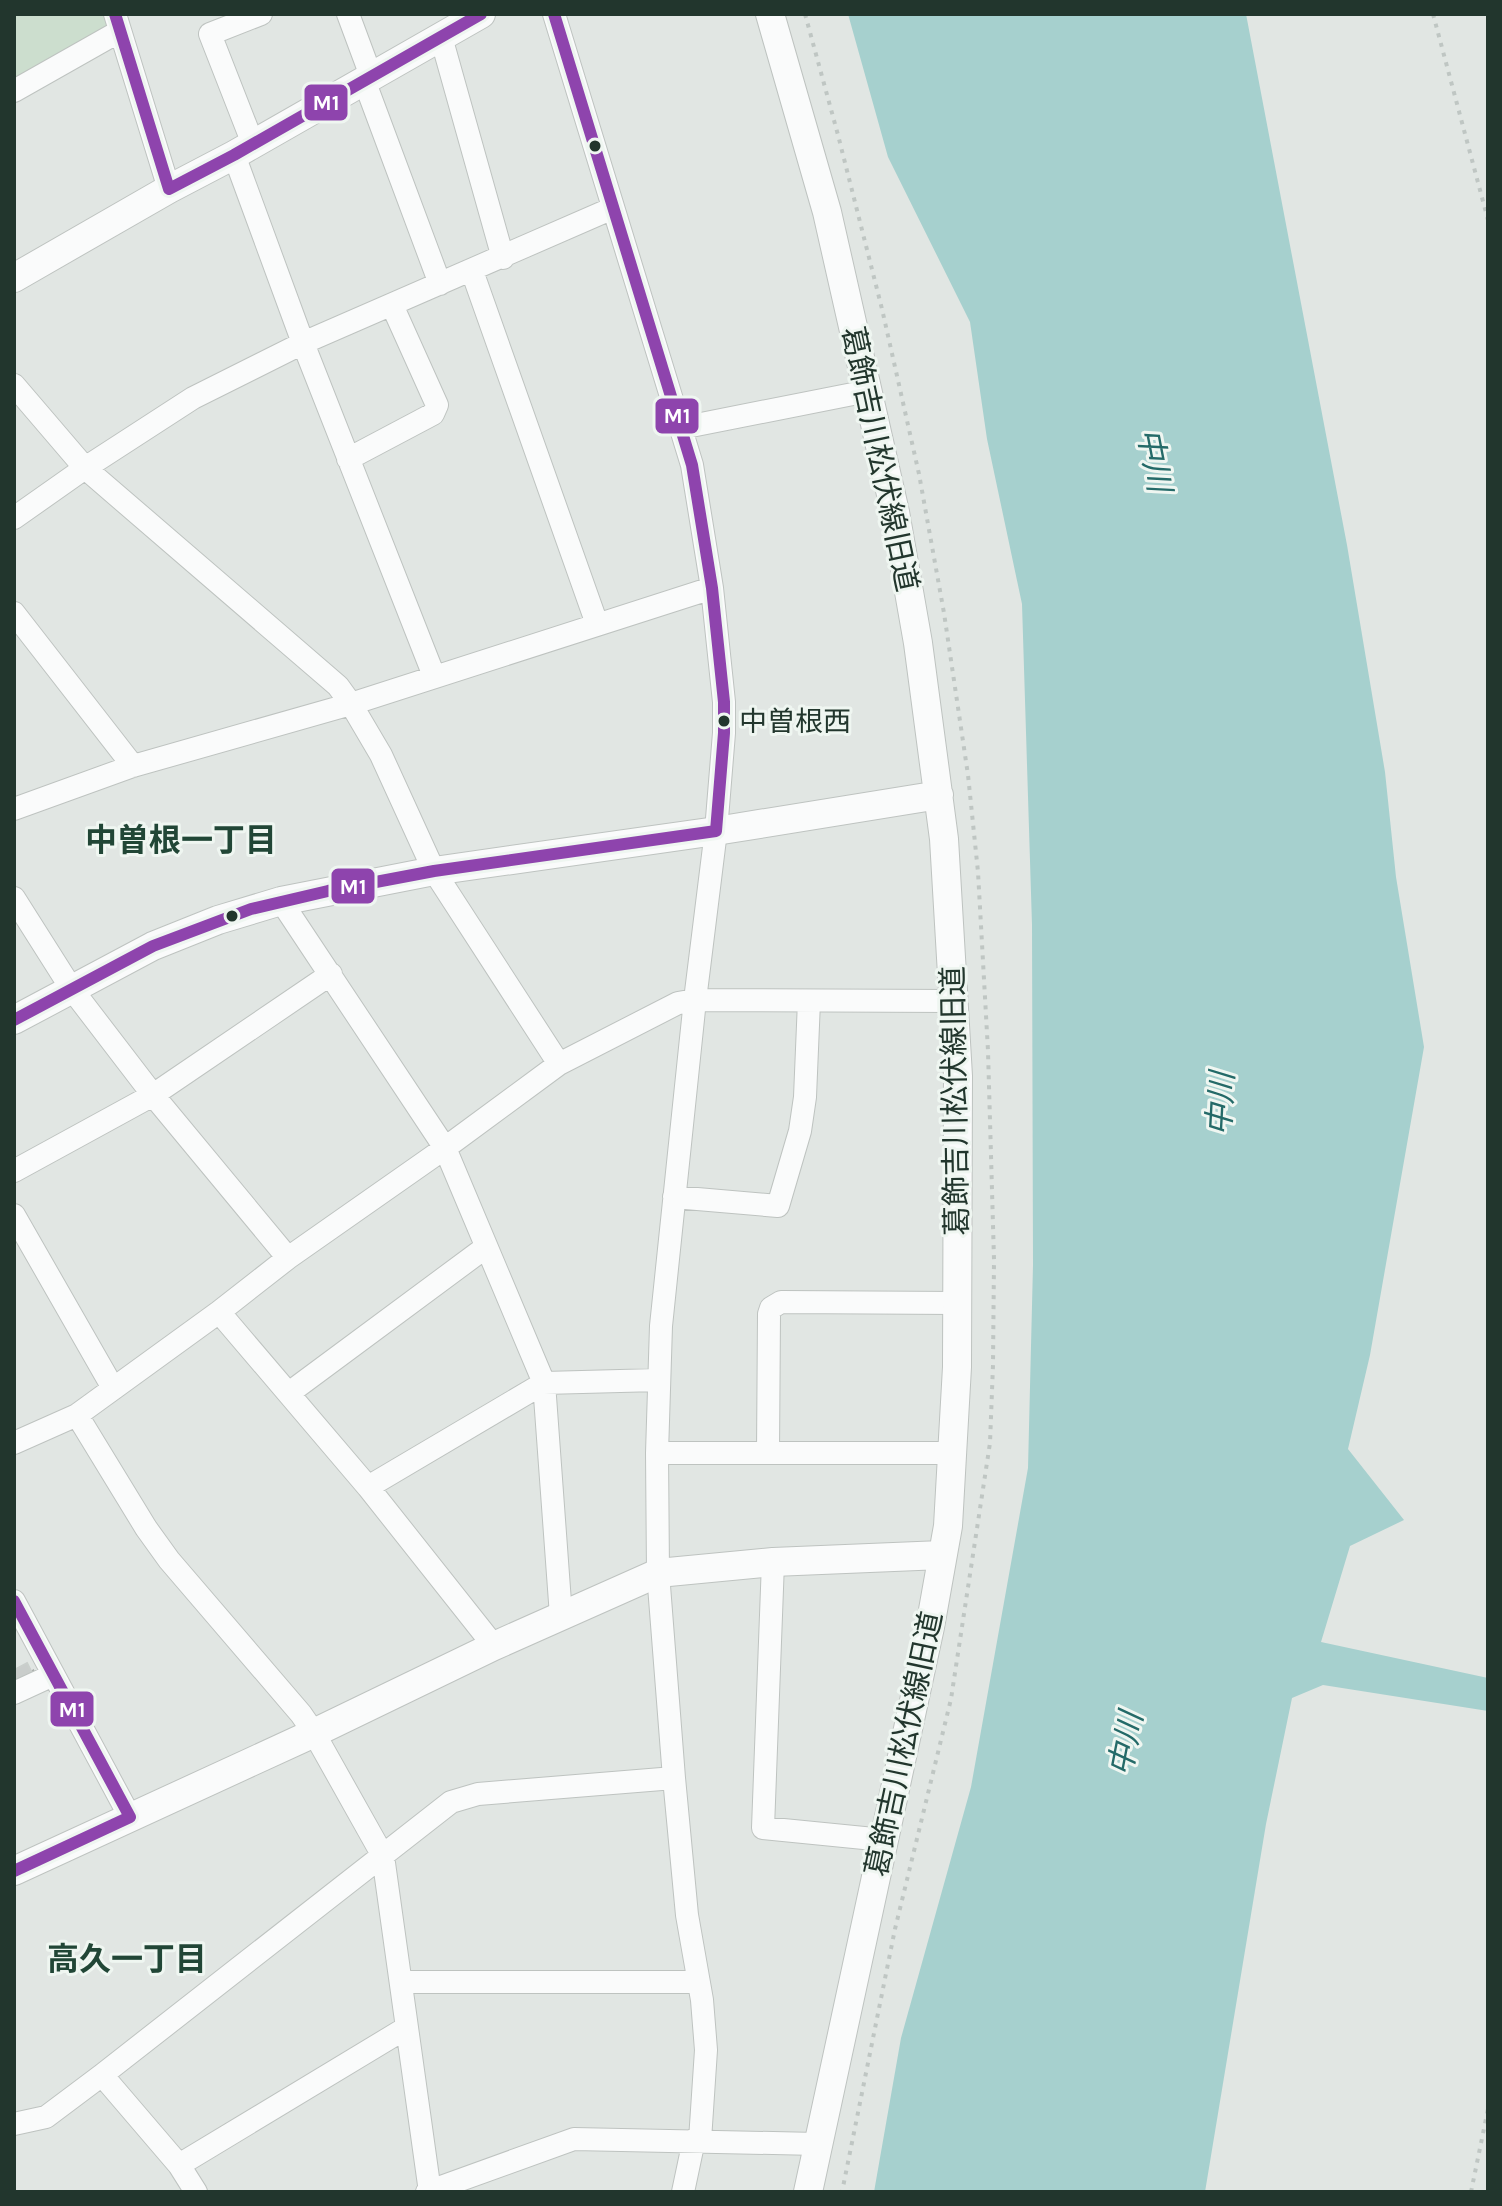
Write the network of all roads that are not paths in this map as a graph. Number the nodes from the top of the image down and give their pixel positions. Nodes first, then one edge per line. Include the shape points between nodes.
1 (261, 14) edge
2 (348, 14) edge
3 (481, 14) edge
4 (554, 14) edge
5 (770, 14) edge
6 (118, 23) edge
7 (441, 37) junction
8 (368, 78) junction
9 (14, 91) edge
10 (244, 150) junction
11 (169, 189) junction
12 (613, 208) junction
13 (503, 258) junction
14 (472, 271) junction
15 (14, 278) edge
16 (440, 284) junction
17 (392, 305) junction
18 (303, 343) junction
19 (14, 385) edge
20 (868, 391) junction
21 (681, 428) junction
22 (348, 459) junction
23 (85, 468) junction
24 (14, 518) edge
25 (712, 588) junction
26 (14, 613) edge
27 (597, 624) junction
28 (434, 676) junction
29 (351, 704) junction
30 (133, 766) junction
31 (939, 795) junction
32 (14, 809) edge
33 (716, 831) junction
34 (434, 871) junction
35 (14, 898) edge
36 (281, 901) junction
37 (331, 974) junction
38 (71, 988) junction
39 (695, 1000) junction
40 (809, 1001) junction
41 (954, 1001) junction
42 (14, 1020) edge
43 (559, 1064) junction
44 (153, 1095) junction
45 (445, 1148) junction
46 (14, 1171) edge
47 (674, 1197) junction
48 (14, 1215) edge
49 (486, 1247) junction
50 (288, 1258) junction
51 (958, 1303) junction
52 (219, 1312) junction
53 (658, 1380) junction
54 (544, 1383) junction
55 (113, 1388) junction
56 (289, 1393) junction
57 (77, 1415) junction
58 (14, 1443) edge
59 (768, 1452) junction
60 (657, 1453) junction
61 (952, 1453) junction
62 (368, 1487) junction
63 (942, 1555) junction
64 (773, 1562) junction
65 (658, 1573) junction
66 (14, 1601) edge
67 (561, 1616) junction
68 (494, 1646) junction
69 (53, 1675) junction
70 (14, 1693) edge
71 (314, 1733) junction
72 (674, 1778) junction
73 (130, 1817) junction
74 (884, 1840) junction
75 (383, 1856) junction
76 (14, 1871) edge
77 (401, 1982) junction
78 (698, 1982) junction
79 (406, 2028) junction
80 (102, 2075) junction
81 (14, 2124) edge
82 (697, 2140) junction
83 (817, 2144) junction
84 (179, 2165) junction
85 (196, 2192) edge
86 (429, 2192) edge
87 (683, 2192) edge
88 (808, 2192) edge

1 - 10 street via 210,34
2 - 8 street
3 - 7 street
4 - 12 street
5 - 20 street, 葛飾吉川松伏線旧道 via 827,212
6 - 9 street
6 - 11 street
7 - 8 street
7 - 13 street
8 - 10 street
8 - 16 street
10 - 11 street
10 - 18 street
11 - 15 street
12 - 13 street
12 - 21 street
13 - 14 street
14 - 16 street
14 - 27 street
16 - 17 street
17 - 18 street
17 - 22 street via 437,405 433,414
18 - 22 street
18 - 23 street via 193,398
19 - 23 street
20 - 21 street
20 - 31 street, 葛飾吉川松伏線旧道 via 913,614
21 - 25 street
22 - 28 street
23 - 24 street
23 - 29 street via 338,686
25 - 27 street
25 - 33 street via 724,702
26 - 30 street
27 - 28 street
28 - 29 street
29 - 30 street
29 - 34 street via 381,755
30 - 32 street
31 - 33 street
31 - 41 street, 葛飾吉川松伏線旧道
33 - 34 street
33 - 39 street
34 - 36 street
34 - 43 street
35 - 38 street
36 - 37 street
36 - 38 street via 165,941
37 - 44 street
37 - 45 street
38 - 42 street
38 - 44 street
39 - 40 street
39 - 43 street via 678,1003
39 - 47 street
40 - 41 street
40 - 47 street via 800,1131 778,1206
41 - 51 street, 葛飾吉川松伏線旧道
43 - 45 street
44 - 46 street
44 - 50 street
45 - 49 street
45 - 50 street
47 - 53 street
48 - 55 street
49 - 54 street
49 - 56 street
50 - 52 street
51 - 59 street via 781,1302 771,1308
51 - 61 street, 葛飾吉川松伏線旧道
52 - 55 street
52 - 56 street
53 - 54 street
53 - 60 street
54 - 62 street
54 - 67 street
55 - 57 street
56 - 62 street
57 - 58 street
57 - 71 street via 169,1560
59 - 60 street
59 - 61 street
60 - 65 street
61 - 63 street, 葛飾吉川松伏線旧道
62 - 68 street
63 - 64 street
63 - 74 street, 葛飾吉川松伏線旧道
64 - 65 street
64 - 74 street via 763,1828
65 - 67 street
65 - 72 street
66 - 69 street
67 - 68 street
68 - 71 street
69 - 70 street
69 - 73 street
71 - 73 street
71 - 75 street
72 - 75 street via 478,1794 451,1802
72 - 78 street
73 - 76 street
74 - 83 street, 葛飾吉川松伏線旧道
75 - 77 street
75 - 80 street
77 - 78 street
77 - 79 street
78 - 82 street via 706,2050
79 - 84 street
79 - 86 street
80 - 81 street via 46,2117
80 - 84 street
82 - 83 street
82 - 86 street via 574,2139
82 - 87 street
83 - 88 street, 葛飾吉川松伏線旧道
84 - 85 street

